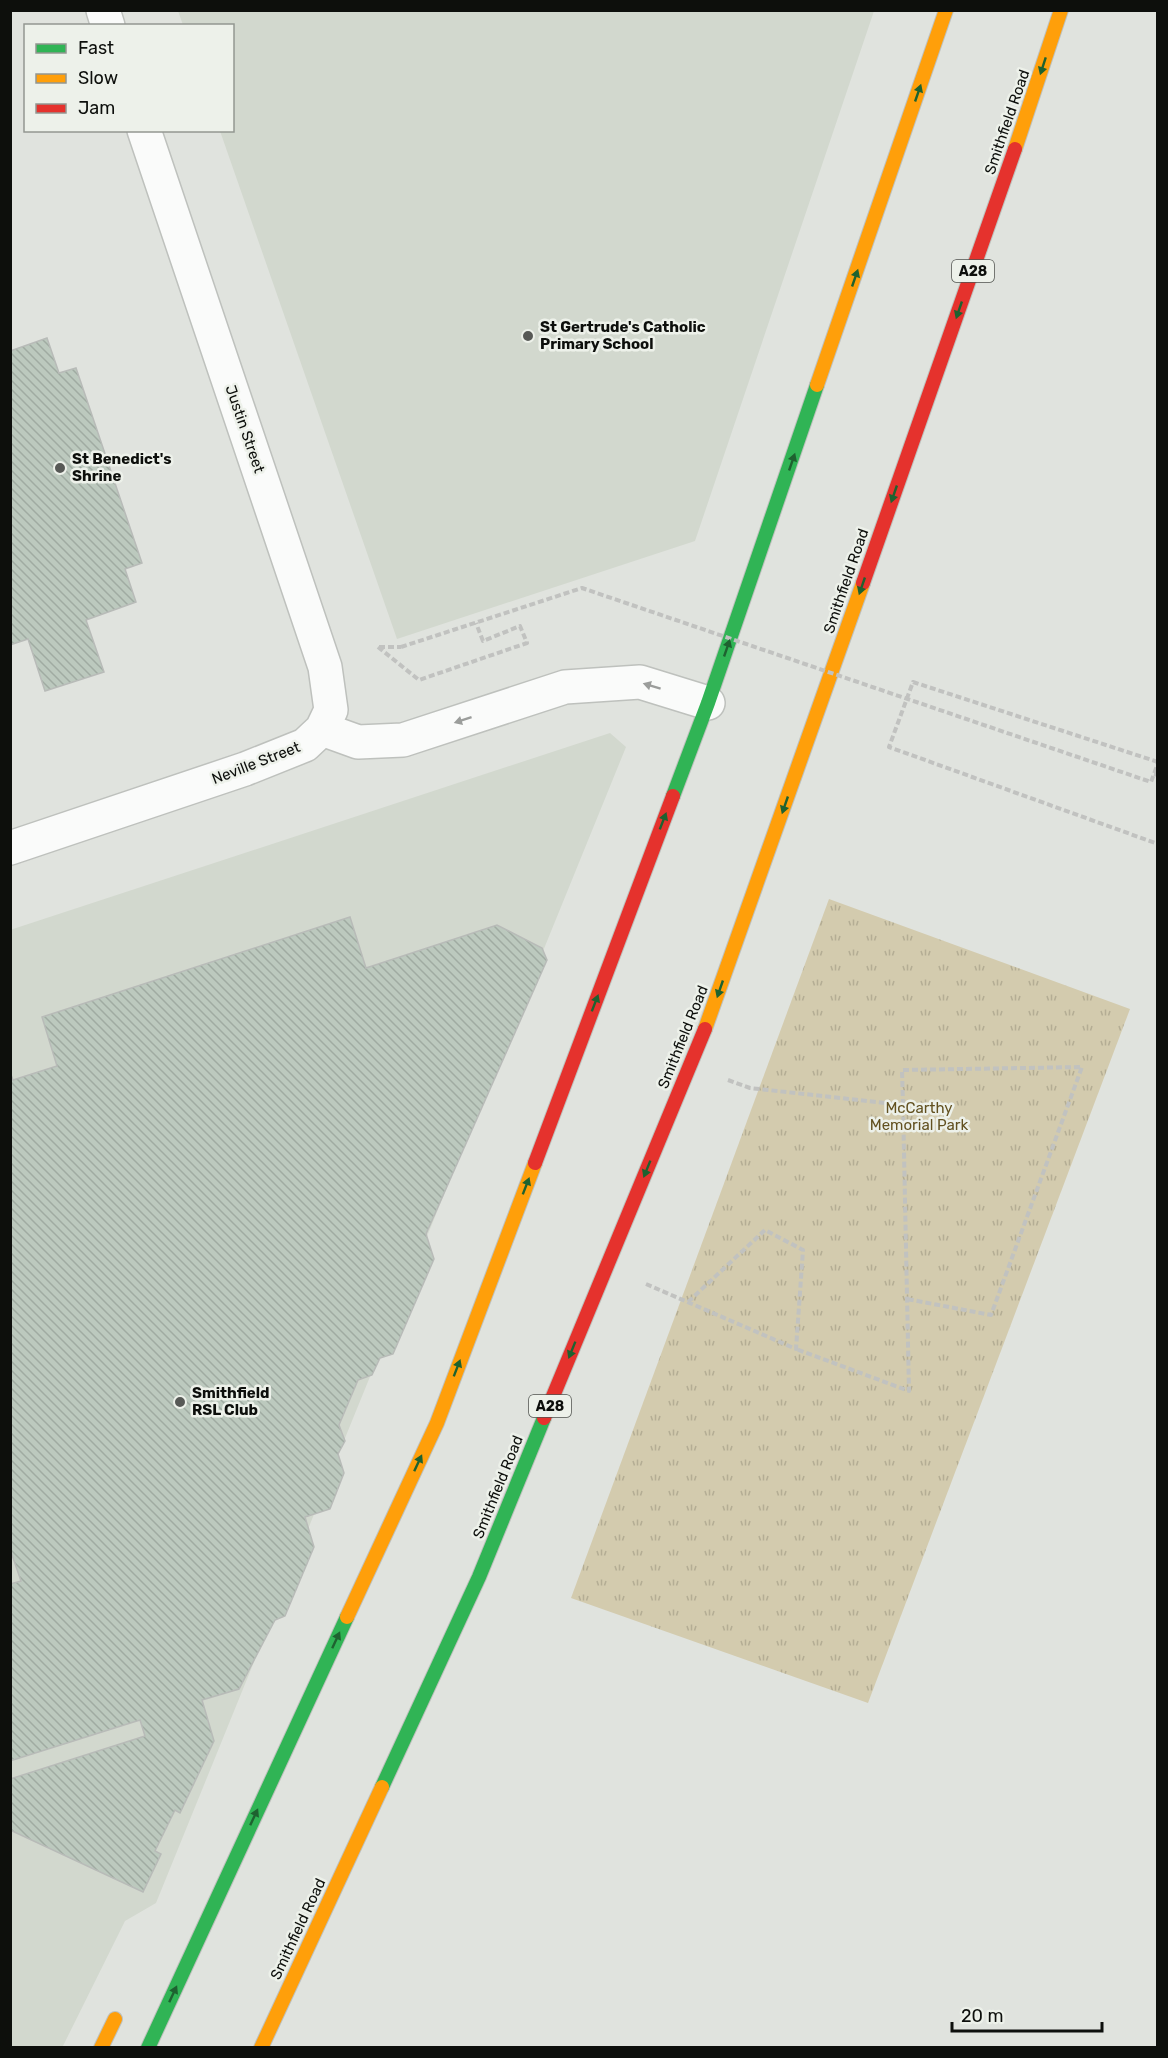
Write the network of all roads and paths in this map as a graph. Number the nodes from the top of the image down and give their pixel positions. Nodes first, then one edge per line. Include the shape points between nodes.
1 (946, 10) edge
2 (1062, 10) edge
3 (145, 132) edge
4 (476, 623) junction
5 (708, 703) junction
6 (322, 729) junction
7 (1158, 763) edge
8 (1156, 774) edge
9 (1158, 844) edge
10 (10, 848) edge
11 (693, 1058) junction
12 (903, 1105) junction
13 (607, 1266) junction
14 (908, 1299) junction
15 (688, 1302) junction
16 (796, 1349) junction
17 (115, 2019) dead end
18 (101, 2048) edge
19 (148, 2048) edge
20 (261, 2048) edge

5 -> 1 highway
2 -> 11 highway, Smithfield Road / A28
3 - 6 street, Justin Street via 326,667 330,710
4 - 4 path, bridge via 401,647 378,647 419,680 526,643 520,626 483,641
4 - 8 path, bridge via 582,588 1151,782
5 -> 6 street via 640,682 565,687 403,740 358,742
19 -> 5 highway via 436,1423
6 - 10 street, Neville Street via 305,745 245,769
7 - 8 path, bridge
7 - 9 path via 913,682 889,747
11 - 12 path via 725,1079 750,1088
11 -> 13 highway, Smithfield Road / A28
12 - 14 path
12 - 14 path via 902,1070 1082,1067 991,1315
13 - 15 path
13 -> 20 highway, Smithfield Road / A28 via 479,1577
14 - 16 path via 909,1391
15 - 16 path
15 - 16 path via 765,1230 803,1250
17 - 18 highway

